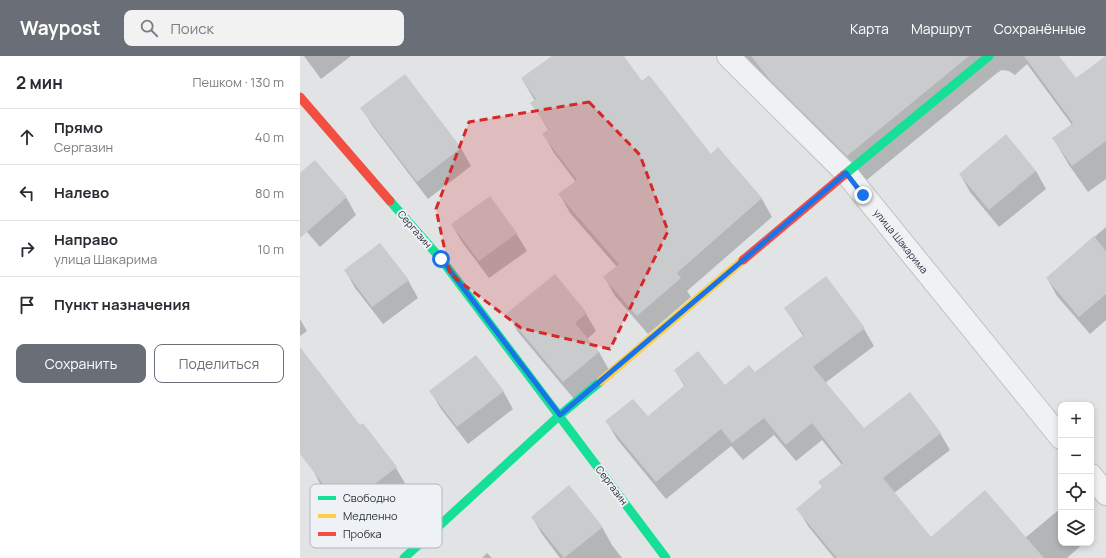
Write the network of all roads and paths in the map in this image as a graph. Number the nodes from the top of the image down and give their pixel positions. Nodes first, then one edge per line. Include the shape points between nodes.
1 (728, 56) edge
2 (989, 56) edge
3 (300, 97) edge
4 (846, 173) junction
5 (560, 415) junction
6 (1058, 434) edge
7 (1094, 479) edge
8 (1106, 494) edge
9 (442, 523) edge
10 (415, 548) edge
11 (404, 558) edge
12 (666, 558) edge

1 - 4 street, улица Шакарима
2 - 4 street
3 - 5 street, Сергазин via 441,259
4 - 5 street
4 - 6 street, улица Шакарима
5 - 9 street
5 - 12 street, Сергазин
7 - 8 street
10 - 11 street

